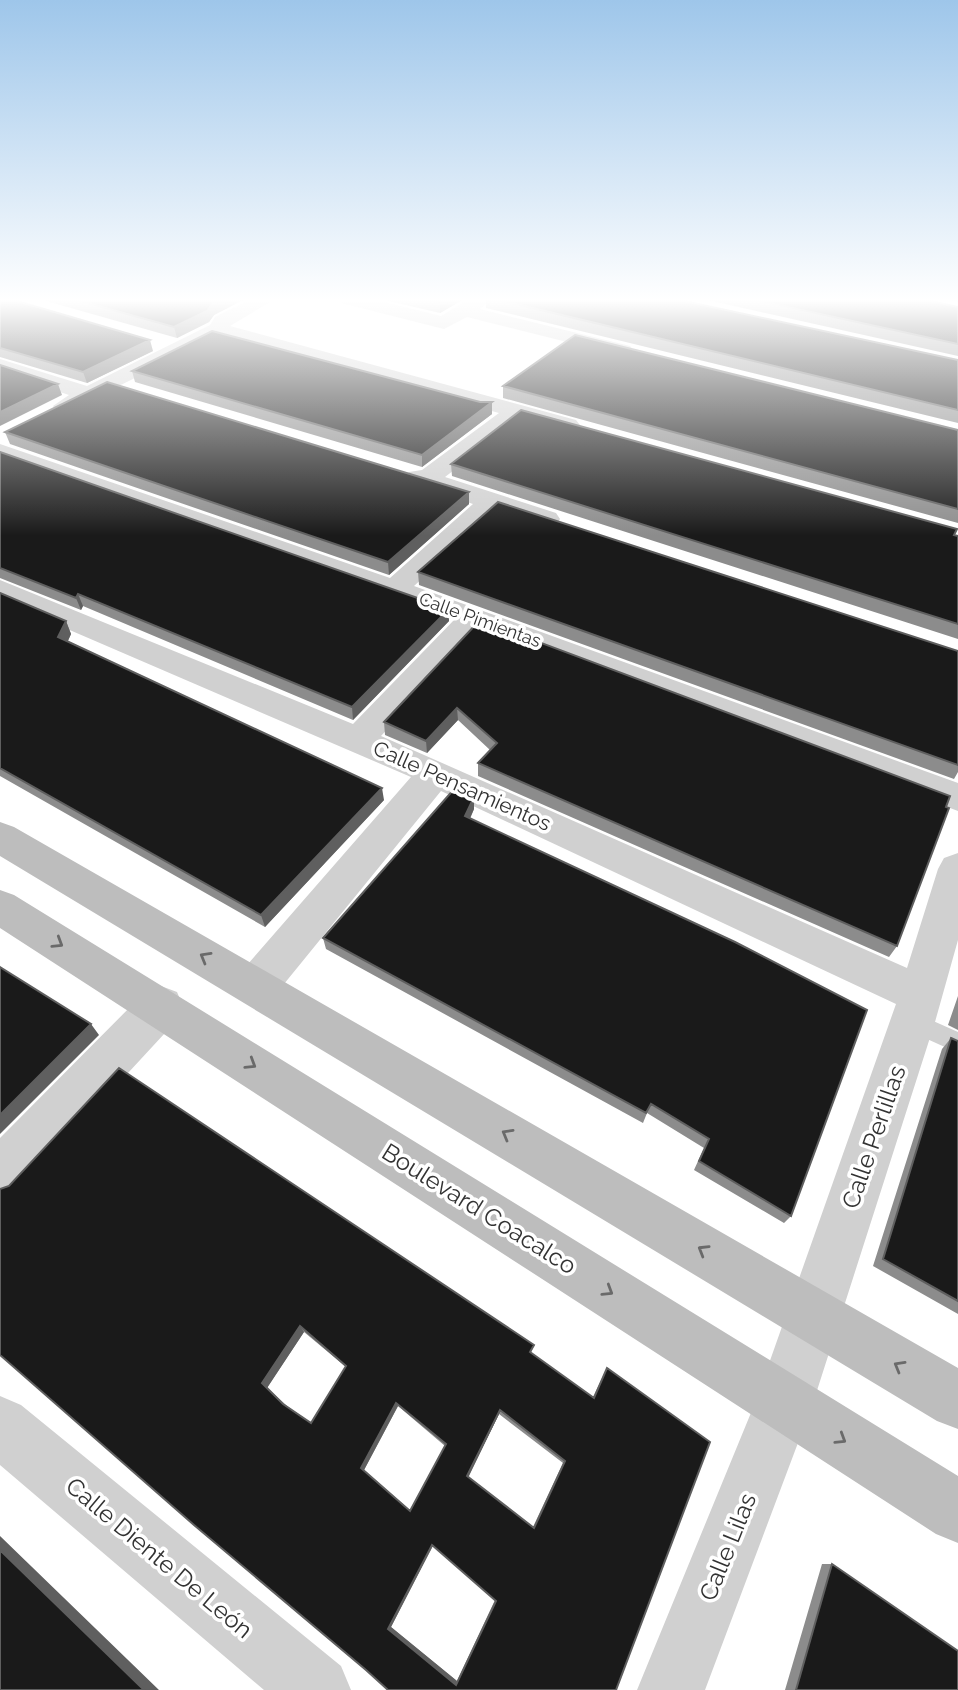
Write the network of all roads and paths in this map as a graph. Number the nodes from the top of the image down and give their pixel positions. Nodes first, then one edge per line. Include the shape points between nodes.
1 (53, 378) edge
2 (120, 378) edge
3 (396, 378) edge
4 (99, 389) junction
5 (149, 396) edge
6 (516, 411) junction
7 (44, 416) edge
8 (596, 433) edge
9 (4, 441) edge
10 (387, 467) edge
11 (427, 480) junction
12 (492, 501) junction
13 (572, 527) edge
14 (0, 589) edge
15 (394, 589) junction
16 (474, 617) junction
17 (358, 740) junction
18 (435, 773) junction
19 (958, 797) edge
20 (0, 837) edge
21 (958, 869) edge
22 (0, 907) edge
23 (256, 986) junction
24 (160, 1006) junction
25 (916, 1008) junction
26 (958, 1043) edge
27 (0, 1174) edge
28 (813, 1316) junction
29 (958, 1400) edge
30 (784, 1403) junction
31 (0, 1426) edge
32 (958, 1512) edge
33 (317, 1690) edge
34 (671, 1690) edge

1 - 4 street
2 - 4 street
3 - 6 street
4 - 5 street
4 - 7 street
6 - 8 street
6 - 11 street
9 - 15 street, Calle Pimientas
10 - 11 street
11 - 12 street
12 - 13 street
12 - 15 street
14 - 17 street, Calle Pensamientos
15 - 16 street, Calle Pimientas
16 - 17 street
16 - 19 street, Calle Pimientas
17 - 18 street, Calle Pensamientos
18 - 23 street
18 - 25 street, Calle Pensamientos
23 -> 20 main road
21 - 25 street, Calle Perlillas
22 -> 24 main road, Boulevard Coacalco
28 -> 23 main road
24 - 27 street
24 -> 30 main road, Boulevard Coacalco
25 - 26 lane
25 - 28 street, Calle Perlillas
29 -> 28 main road
28 - 30 street, Calle Perlillas
30 -> 32 main road, Boulevard Coacalco
30 - 34 street, Calle Lilas
31 - 33 street, Calle Diente De León

